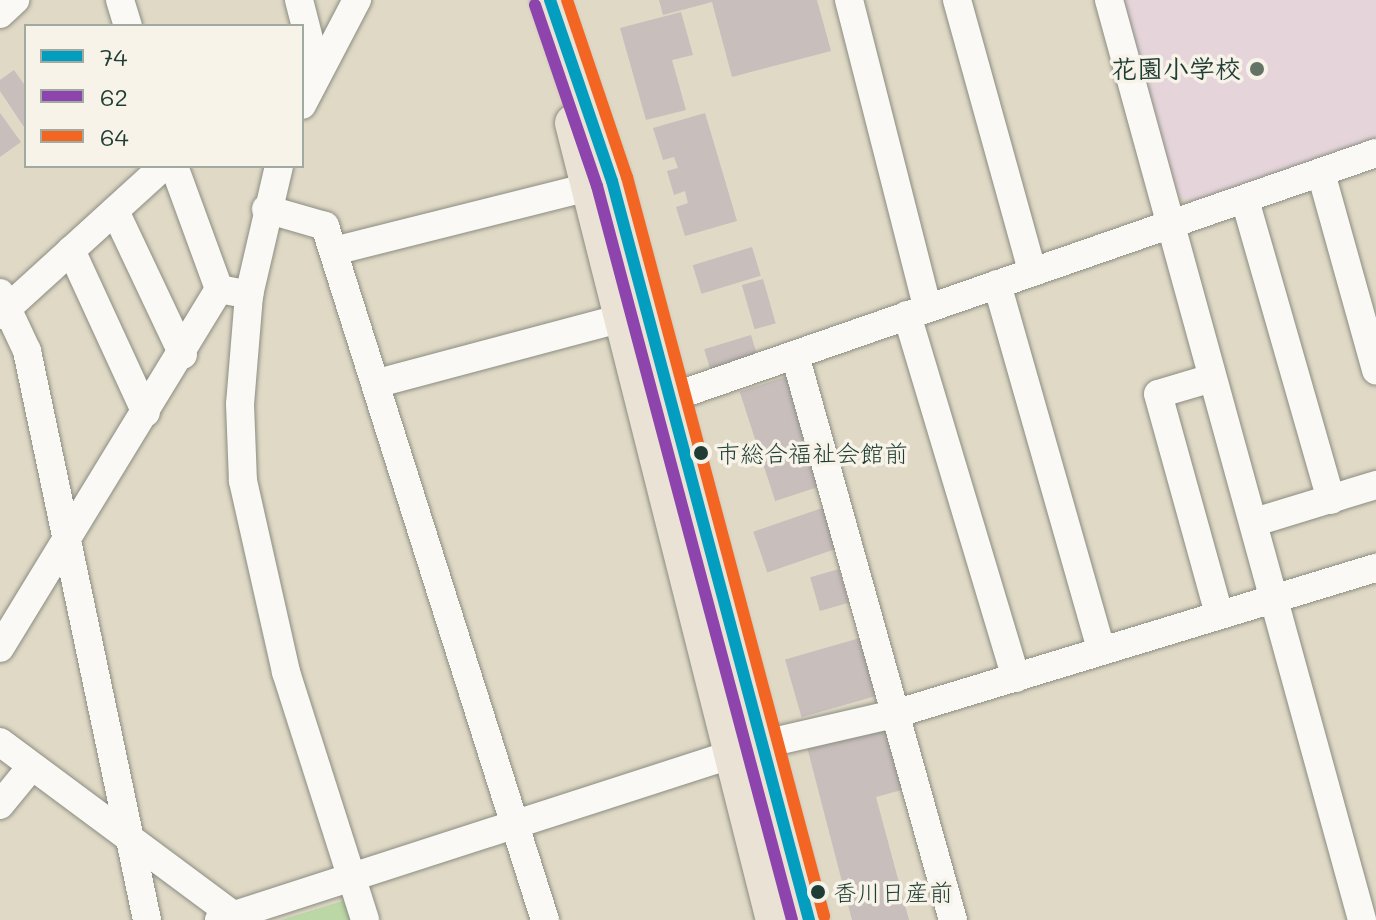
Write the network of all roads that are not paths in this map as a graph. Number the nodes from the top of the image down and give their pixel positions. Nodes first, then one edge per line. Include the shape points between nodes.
1 (15, 0) edge
2 (120, 0) edge
3 (299, 0) edge
4 (357, 0) edge
5 (849, 0) edge
6 (957, 0) edge
7 (1109, 0) edge
8 (551, 2) edge
9 (0, 14) edge
10 (127, 24) edge
11 (317, 70) junction
12 (304, 100) edge
13 (1376, 153) edge
14 (162, 168) edge
15 (175, 168) edge
16 (278, 168) edge
17 (1321, 173) junction
18 (585, 188) junction
19 (1245, 200) junction
20 (266, 209) junction
21 (115, 211) junction
22 (1174, 225) junction
23 (71, 250) junction
24 (334, 251) junction
25 (1032, 271) junction
26 (997, 284) junction
27 (219, 289) junction
28 (249, 295) junction
29 (3, 304) edge
30 (917, 311) junction
31 (619, 319) junction
32 (183, 355) junction
33 (795, 355) junction
34 (1376, 370) edge
35 (1212, 378) junction
36 (378, 383) junction
37 (670, 398) junction
38 (146, 413) junction
39 (1376, 485) edge
40 (1331, 500) junction
41 (1255, 522) junction
42 (66, 539) junction
43 (1376, 568) edge
44 (1274, 598) junction
45 (1219, 614) junction
46 (0, 648) edge
47 (1101, 650) junction
48 (1016, 678) junction
49 (898, 713) junction
50 (0, 742) edge
51 (764, 744) junction
52 (731, 756) junction
53 (31, 767) junction
54 (0, 805) edge
55 (516, 824) junction
56 (128, 842) junction
57 (351, 877) junction
58 (231, 918) edge
59 (147, 920) edge
60 (365, 920) edge
61 (545, 920) edge
62 (774, 920) edge
63 (809, 920) edge
64 (953, 920) edge
65 (1362, 920) edge

1 - 9 street
2 - 10 street
3 - 11 street
4 - 11 street
5 - 30 street
6 - 25 street
7 - 22 street
8 - 18 main road
8 - 37 main road via 612,181
11 - 12 street
13 - 17 street
14 - 21 street
15 - 27 street
16 - 20 street
17 - 19 street
17 - 34 street
18 - 24 street
18 - 31 main road
19 - 22 street
19 - 40 street
20 - 24 street via 314,218
20 - 28 street
21 - 23 street
21 - 32 street
22 - 25 street
22 - 35 street
23 - 29 street
23 - 38 street
24 - 36 street
25 - 26 street
26 - 30 street
26 - 47 street
27 - 28 street
27 - 32 street
28 - 57 street via 240,404 257,568
29 - 42 street via 27,351
30 - 33 street
30 - 48 street
31 - 36 street
31 - 52 main road
32 - 38 street
33 - 37 street
33 - 49 street
35 - 41 street
35 - 45 street via 1158,394
36 - 55 street
37 - 51 main road
38 - 42 street
39 - 40 street
40 - 41 street
41 - 44 street
42 - 46 street
42 - 56 street
43 - 44 street
44 - 45 street
44 - 65 street
45 - 47 street
47 - 48 street
48 - 49 street
49 - 51 street
49 - 64 street
50 - 53 street
51 - 52 street
51 - 63 main road
52 - 55 street
52 - 62 main road
53 - 54 street
53 - 56 street
55 - 57 street
55 - 61 street
56 - 58 street
56 - 59 street
57 - 58 street
57 - 60 street

